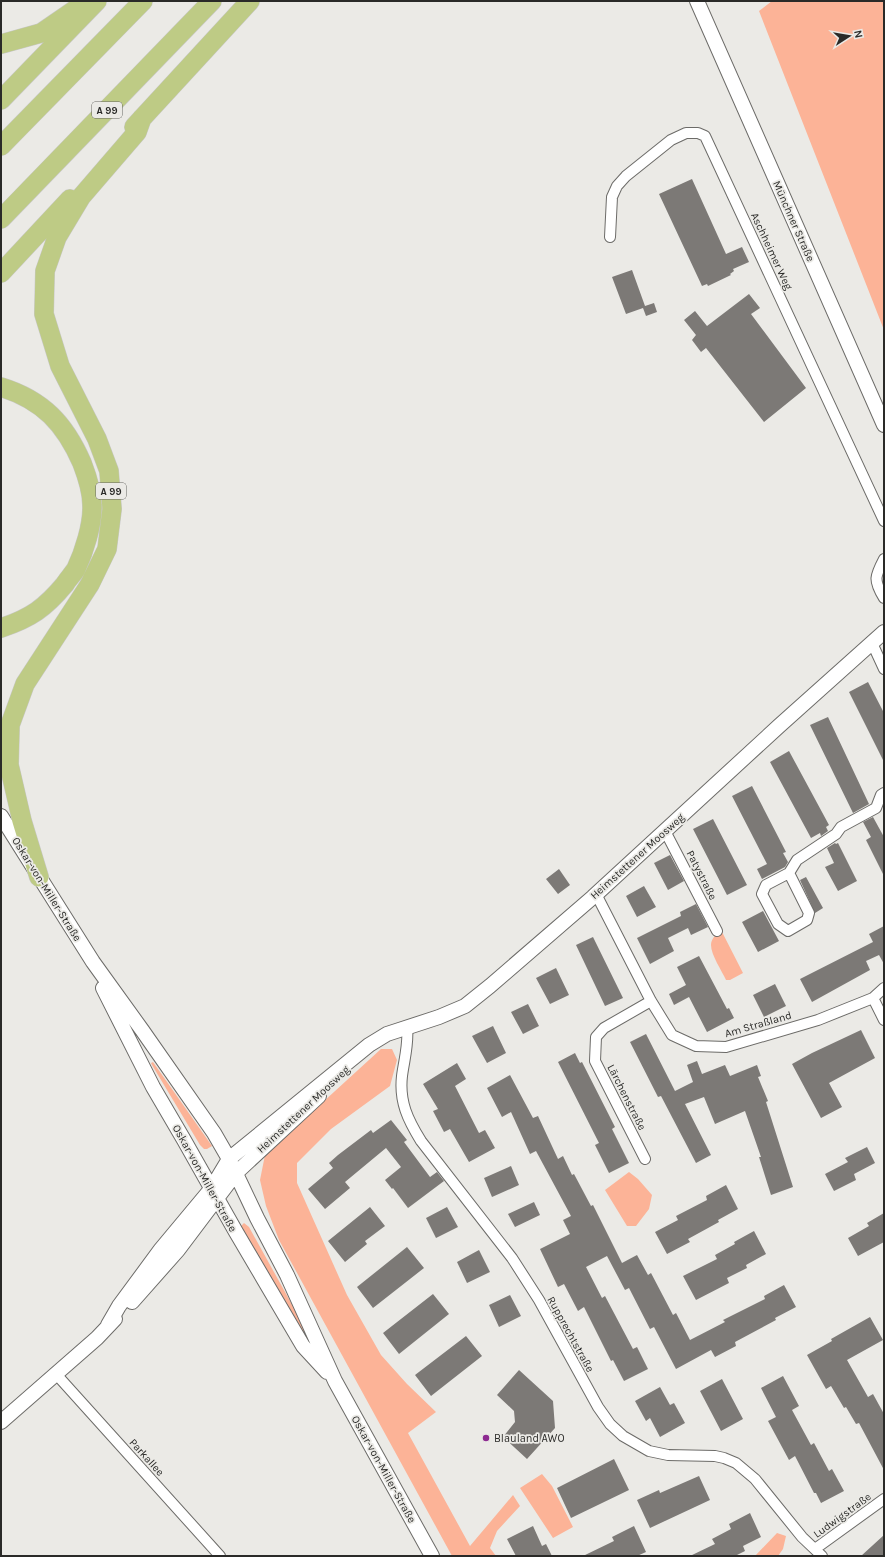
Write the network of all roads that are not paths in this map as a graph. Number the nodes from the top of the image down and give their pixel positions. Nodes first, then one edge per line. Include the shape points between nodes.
1 (85, 1) edge
2 (97, 1) edge
3 (143, 1) edge
4 (212, 1) edge
5 (250, 1) edge
6 (697, 1) edge
7 (1, 44) edge
8 (1, 100) edge
9 (142, 118) junction
10 (1, 146) edge
11 (1, 219) edge
12 (610, 237) dead end
13 (1, 273) edge
14 (1, 387) edge
15 (884, 425) edge
16 (884, 521) edge
17 (884, 559) edge
18 (884, 598) edge
19 (1, 628) edge
20 (884, 632) edge
21 (872, 643) junction
22 (884, 669) edge
23 (884, 793) edge
24 (1, 816) edge
25 (666, 831) junction
26 (789, 873) junction
27 (39, 877) junction
28 (596, 894) junction
29 (717, 931) dead end
30 (93, 962) junction
31 (884, 988) edge
32 (872, 998) junction
33 (651, 1001) junction
34 (884, 1020) edge
35 (406, 1027) junction
36 (368, 1044) junction
37 (229, 1159) junction
38 (645, 1159) dead end
39 (236, 1173) junction
40 (214, 1194) junction
41 (56, 1374) junction
42 (335, 1381) junction
43 (1, 1422) edge
44 (884, 1499) edge
45 (818, 1553) edge
46 (220, 1556) edge
47 (432, 1556) edge

1 - 7 highway via 41,33
2 - 8 highway
3 - 10 highway
4 - 11 highway, A 99
5 - 9 highway, A 99
6 - 15 street, Münchner Straße
9 - 13 highway, A 99
9 - 27 highway, A 99 via 137,132 81,197 57,237 45,271 44,314 60,366 97,439 109,471 112,509 107,549 90,584 25,684 10,726 9,765
12 - 16 street, Aschheimer Weg via 612,196 626,176 671,140 686,133 705,136
14 - 19 highway via 25,397 45,410 63,427 77,451 87,476 92,505 88,539 76,570 43,607 21,621
17 - 18 street via 875,575
20 - 21 street, Heimstettener Moosweg
21 - 22 street
21 - 25 street, Heimstettener Moosweg
23 - 26 street via 876,808 841,827 836,834 797,860
24 - 27 street, Oskar-von-Miller-Straße
25 - 28 street, Heimstettener Moosweg
25 - 29 street, Patystraße
26 - 26 street via 766,885 762,894 778,924 788,931 807,920 809,913
27 - 30 street, Oskar-von-Miller-Straße
28 - 33 street, Am Straßland
28 - 35 street, Heimstettener Moosweg via 465,1006 439,1018
30 - 37 street, Oskar-von-Miller-Straße via 214,1133
30 - 40 street, Oskar-von-Miller-Straße via 153,1087
31 - 32 street, Am Straßland
32 - 33 street, Am Straßland via 818,1020 726,1047 696,1046 672,1035
32 - 34 street
33 - 38 street, Lärchenstraße via 604,1028 596,1038 595,1061
35 - 36 street, Heimstettener Moosweg
35 - 45 street, Rupprechtstraße via 408,1039 402,1078 402,1098 408,1121 512,1258 610,1424 623,1436 649,1451 715,1456 736,1463 755,1479
36 - 37 street, Heimstettener Moosweg
36 - 39 street, Heimstettener Moosweg via 342,1075
37 - 39 street, Oskar-von-Miller-Straße
37 - 40 street, Heimstettener Moosweg
39 - 40 street, Heimstettener Moosweg
39 - 42 street, Oskar-von-Miller-Straße via 287,1275
40 - 41 street via 178,1250 125,1311
40 - 42 street, Oskar-von-Miller-Straße via 303,1346
41 - 43 street
41 - 46 street, Parkallee
42 - 47 street, Oskar-von-Miller-Straße
44 - 45 street, Ludwigstraße

